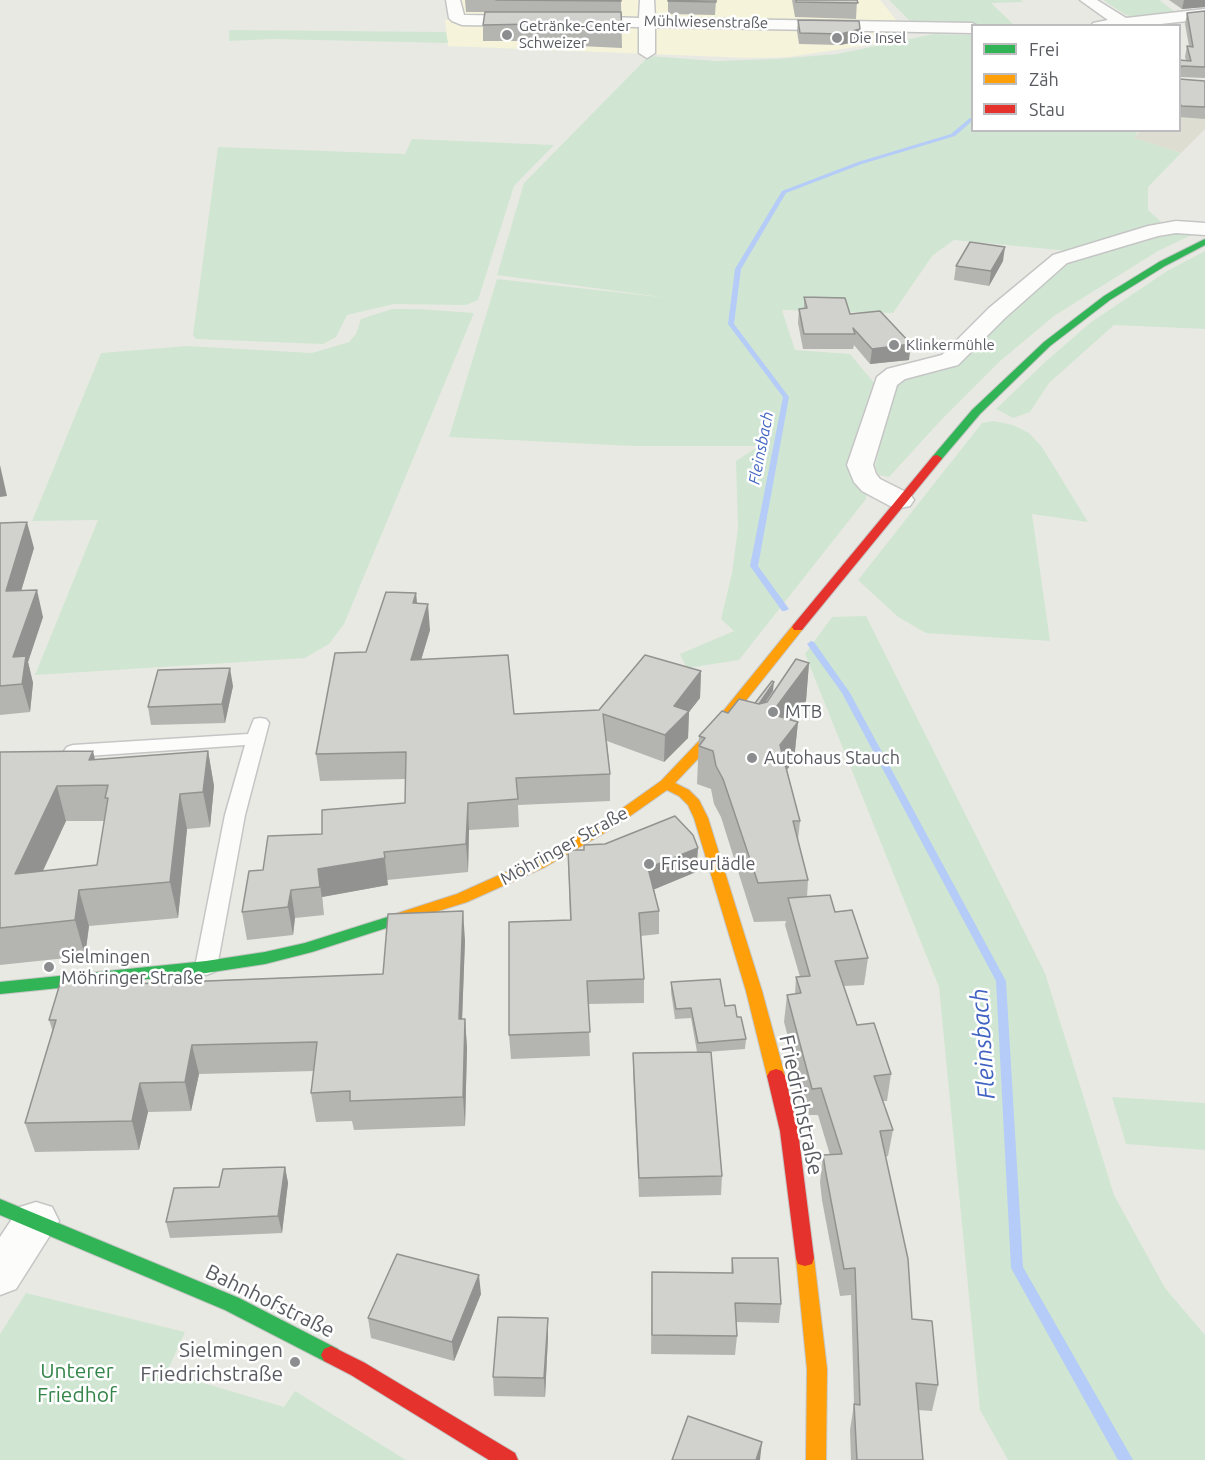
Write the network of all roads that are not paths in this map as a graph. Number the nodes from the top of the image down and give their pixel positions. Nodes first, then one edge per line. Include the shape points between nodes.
1 (453, 0) edge
2 (647, 0) edge
3 (1087, 0) edge
4 (891, 12) dead end
5 (1205, 14) edge
6 (547, 21) edge
7 (567, 21) edge
8 (647, 21) junction
9 (1161, 22) edge
10 (1123, 23) junction
11 (1115, 24) edge
12 (902, 27) junction
13 (971, 28) edge
14 (647, 53) dead end
15 (1205, 229) edge
16 (1205, 242) edge
17 (900, 500) junction
18 (770, 661) junction
19 (789, 666) edge
20 (720, 724) junction
21 (741, 730) edge
22 (73, 751) edge
23 (666, 784) junction
24 (206, 967) junction
25 (0, 988) edge
26 (18, 1214) edge
27 (0, 1275) edge
28 (508, 1460) edge
29 (816, 1460) edge

1 - 6 street via 457,18
2 - 8 street
3 - 10 street
4 - 12 street
5 - 9 street
7 - 8 street, Mühlwiesenstraße
8 - 12 street, Mühlwiesenstraße
8 - 14 street
9 - 10 street
10 - 11 street
12 - 13 street, Mühlwiesenstraße
15 - 17 street via 1155,230 1060,259 950,360 896,374 886,382 860,465 871,485
16 - 17 main road, Möhringer Straße via 1107,298 1047,344 976,412
17 - 18 main road, Möhringer Straße
18 - 19 lane
18 - 20 main road, Möhringer Straße
20 - 21 lane
20 - 23 main road, Möhringer Straße
22 - 24 lane via 257,731
23 - 24 main road, Möhringer Straße via 583,840 462,898 306,948
23 - 29 main road, Friedrichstraße via 684,793 701,818 779,1087 790,1141 817,1370
24 - 25 main road, Möhringer Straße
26 - 27 street
26 - 28 main road, Bahnhofstraße via 194,1287 290,1333 358,1369

